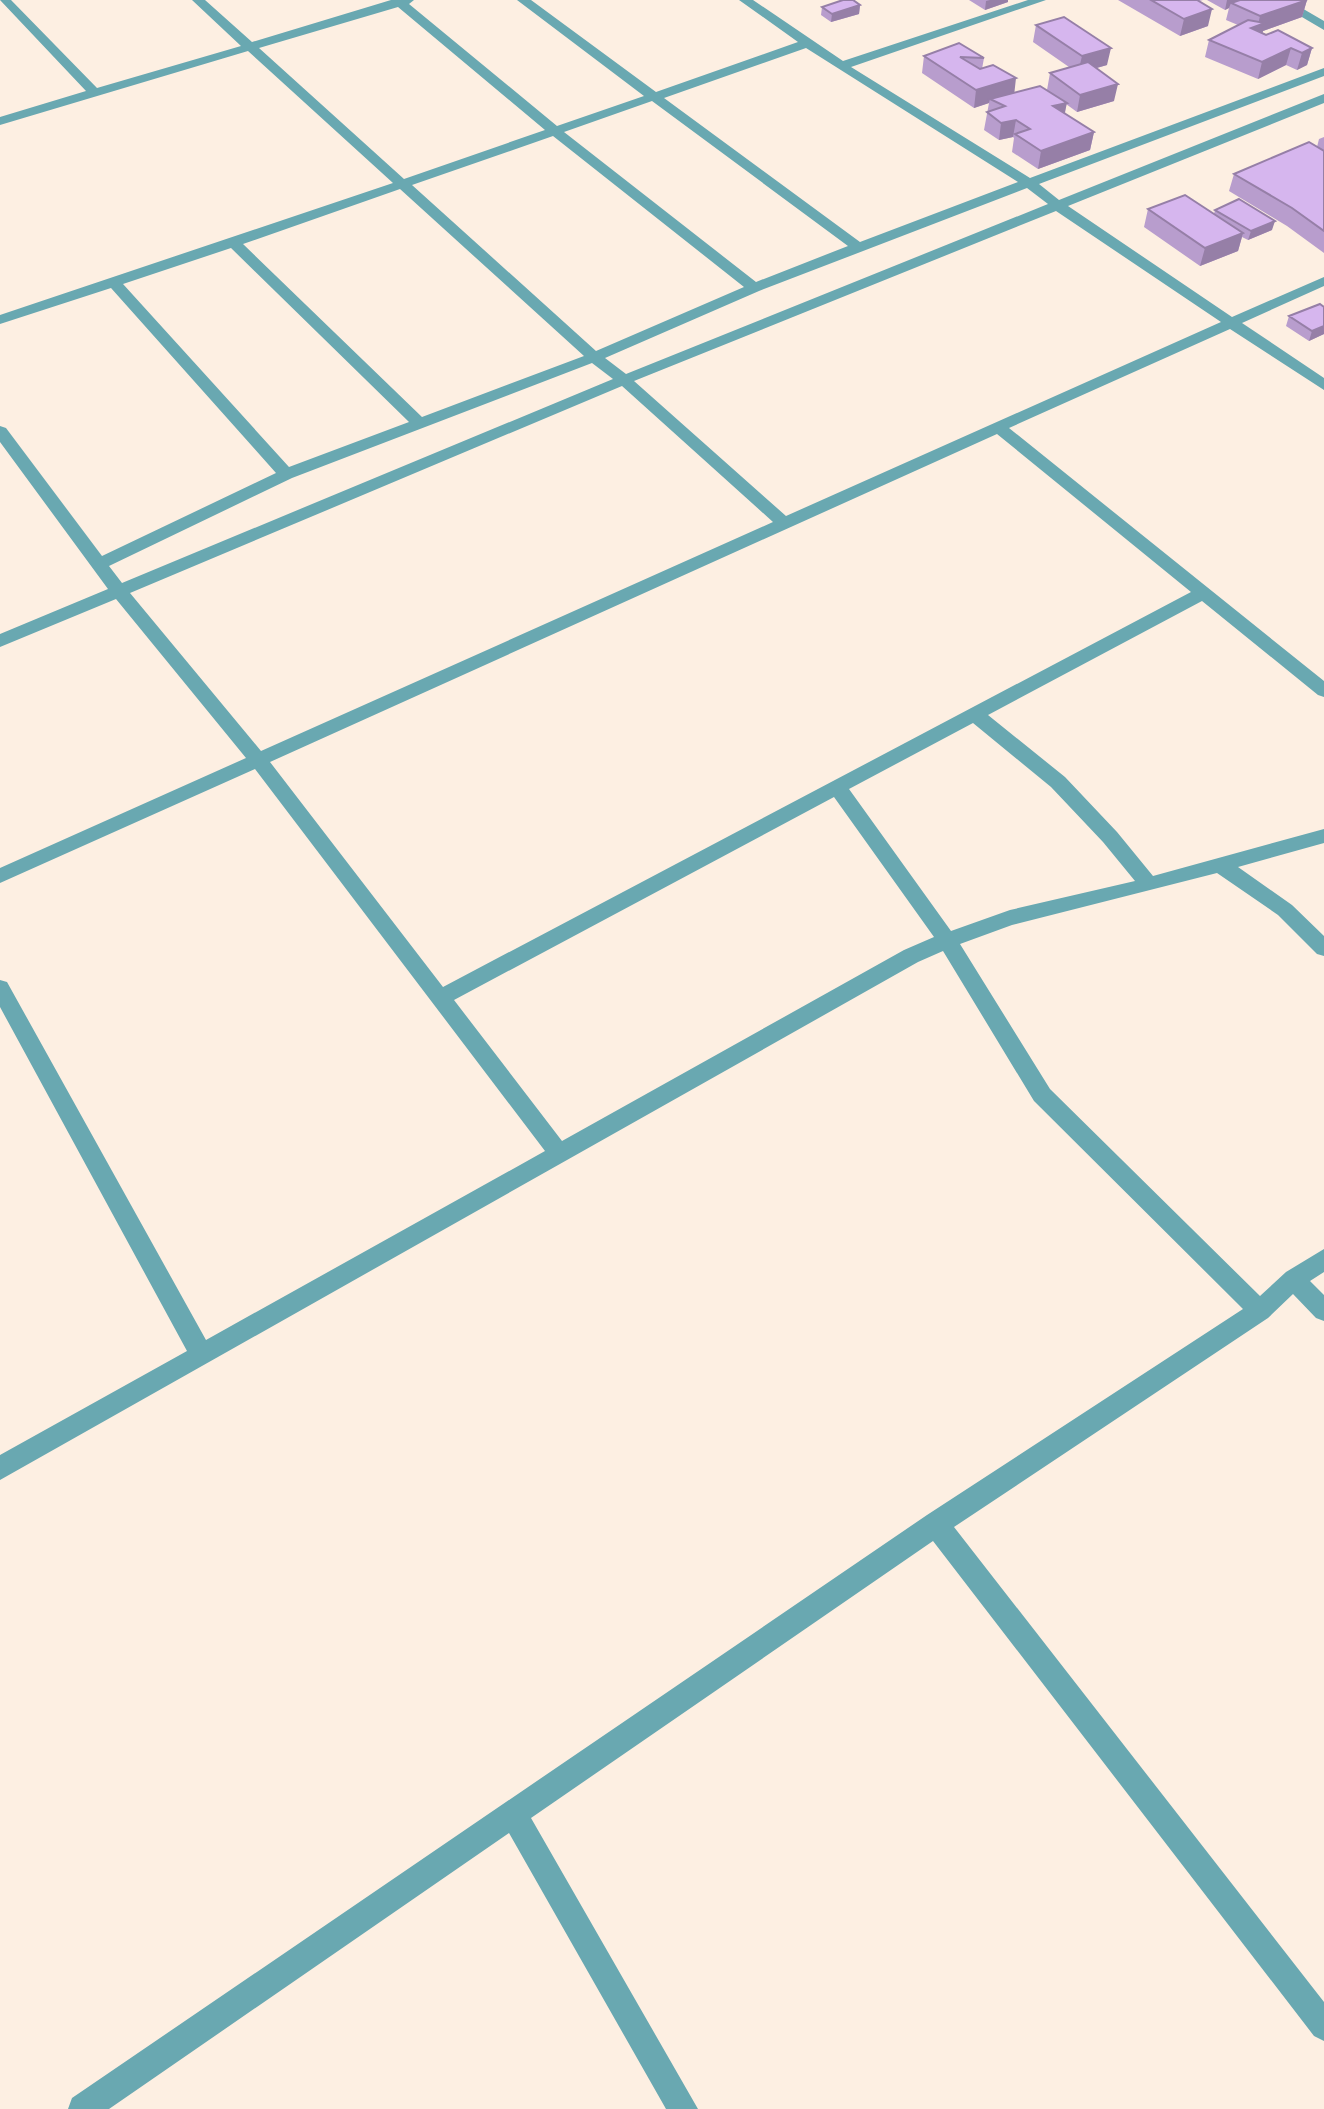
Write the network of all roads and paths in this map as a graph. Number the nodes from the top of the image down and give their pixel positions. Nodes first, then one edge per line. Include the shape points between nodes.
1 (4, 0) edge
2 (198, 0) edge
3 (523, 0) edge
4 (745, 0) edge
5 (1279, 0) edge
6 (402, 1) edge
7 (1031, 1) edge
8 (1324, 26) edge
9 (808, 43) junction
10 (250, 47) junction
11 (841, 66) junction
12 (1324, 72) edge
13 (94, 93) junction
14 (652, 97) junction
15 (1324, 98) edge
16 (0, 121) edge
17 (556, 132) junction
18 (402, 183) junction
19 (1029, 183) junction
20 (1057, 205) junction
21 (233, 243) junction
22 (858, 247) junction
23 (1324, 281) edge
24 (113, 282) junction
25 (754, 288) junction
26 (0, 320) edge
27 (1232, 323) junction
28 (594, 357) junction
29 (624, 380) junction
30 (1324, 385) edge
31 (421, 424) junction
32 (999, 428) junction
33 (0, 431) edge
34 (286, 474) junction
35 (785, 524) junction
36 (99, 564) junction
37 (119, 591) junction
38 (1203, 593) junction
39 (0, 641) edge
40 (1324, 691) edge
41 (974, 714) junction
42 (258, 760) junction
43 (837, 787) junction
44 (1324, 836) edge
45 (1220, 865) junction
46 (0, 876) edge
47 (1149, 885) junction
48 (947, 940) junction
49 (1324, 948) edge
50 (0, 988) edge
51 (440, 998) junction
52 (559, 1153) junction
53 (1324, 1259) edge
54 (1294, 1279) junction
55 (1260, 1311) junction
56 (1324, 1311) edge
57 (201, 1354) junction
58 (0, 1468) edge
59 (936, 1524) junction
60 (514, 1814) junction
61 (1324, 2026) edge
62 (83, 2109) edge
63 (683, 2109) edge

1 - 13 street
2 - 10 street
3 - 14 street
4 - 9 street
5 - 8 street
6 - 10 street
6 - 17 street
7 - 11 street
9 - 11 street
9 - 14 street
10 - 13 street
10 - 18 street
11 - 19 street
12 - 19 street
13 - 16 street
14 - 17 street
14 - 22 street
15 - 20 street
17 - 18 street
17 - 25 street
18 - 21 street
18 - 28 street
19 - 20 street
19 - 22 street
20 - 27 street
20 - 29 street
21 - 24 street
21 - 31 street
22 - 25 street
23 - 27 street
24 - 26 street
24 - 34 street
25 - 28 street
27 - 30 street
27 - 32 street
28 - 29 street
28 - 31 street
29 - 35 street
29 - 37 street
31 - 34 street
32 - 35 street
32 - 38 street
33 - 36 street
34 - 36 street
35 - 42 street
36 - 37 street
37 - 39 street
37 - 42 street
38 - 40 street
38 - 41 street
41 - 43 street
41 - 47 street via 1058,782
42 - 46 street
42 - 51 street
43 - 48 street
43 - 51 street
44 - 45 street
45 - 47 street
45 - 49 street via 1285,910
47 - 48 street via 1010,918
48 - 52 street
48 - 55 street via 1042,1095
50 - 57 street
51 - 52 street
52 - 57 street
53 - 54 street
54 - 55 street
54 - 56 street
55 - 59 street
57 - 58 street
59 - 60 street
59 - 61 street
60 - 62 street
60 - 63 street

